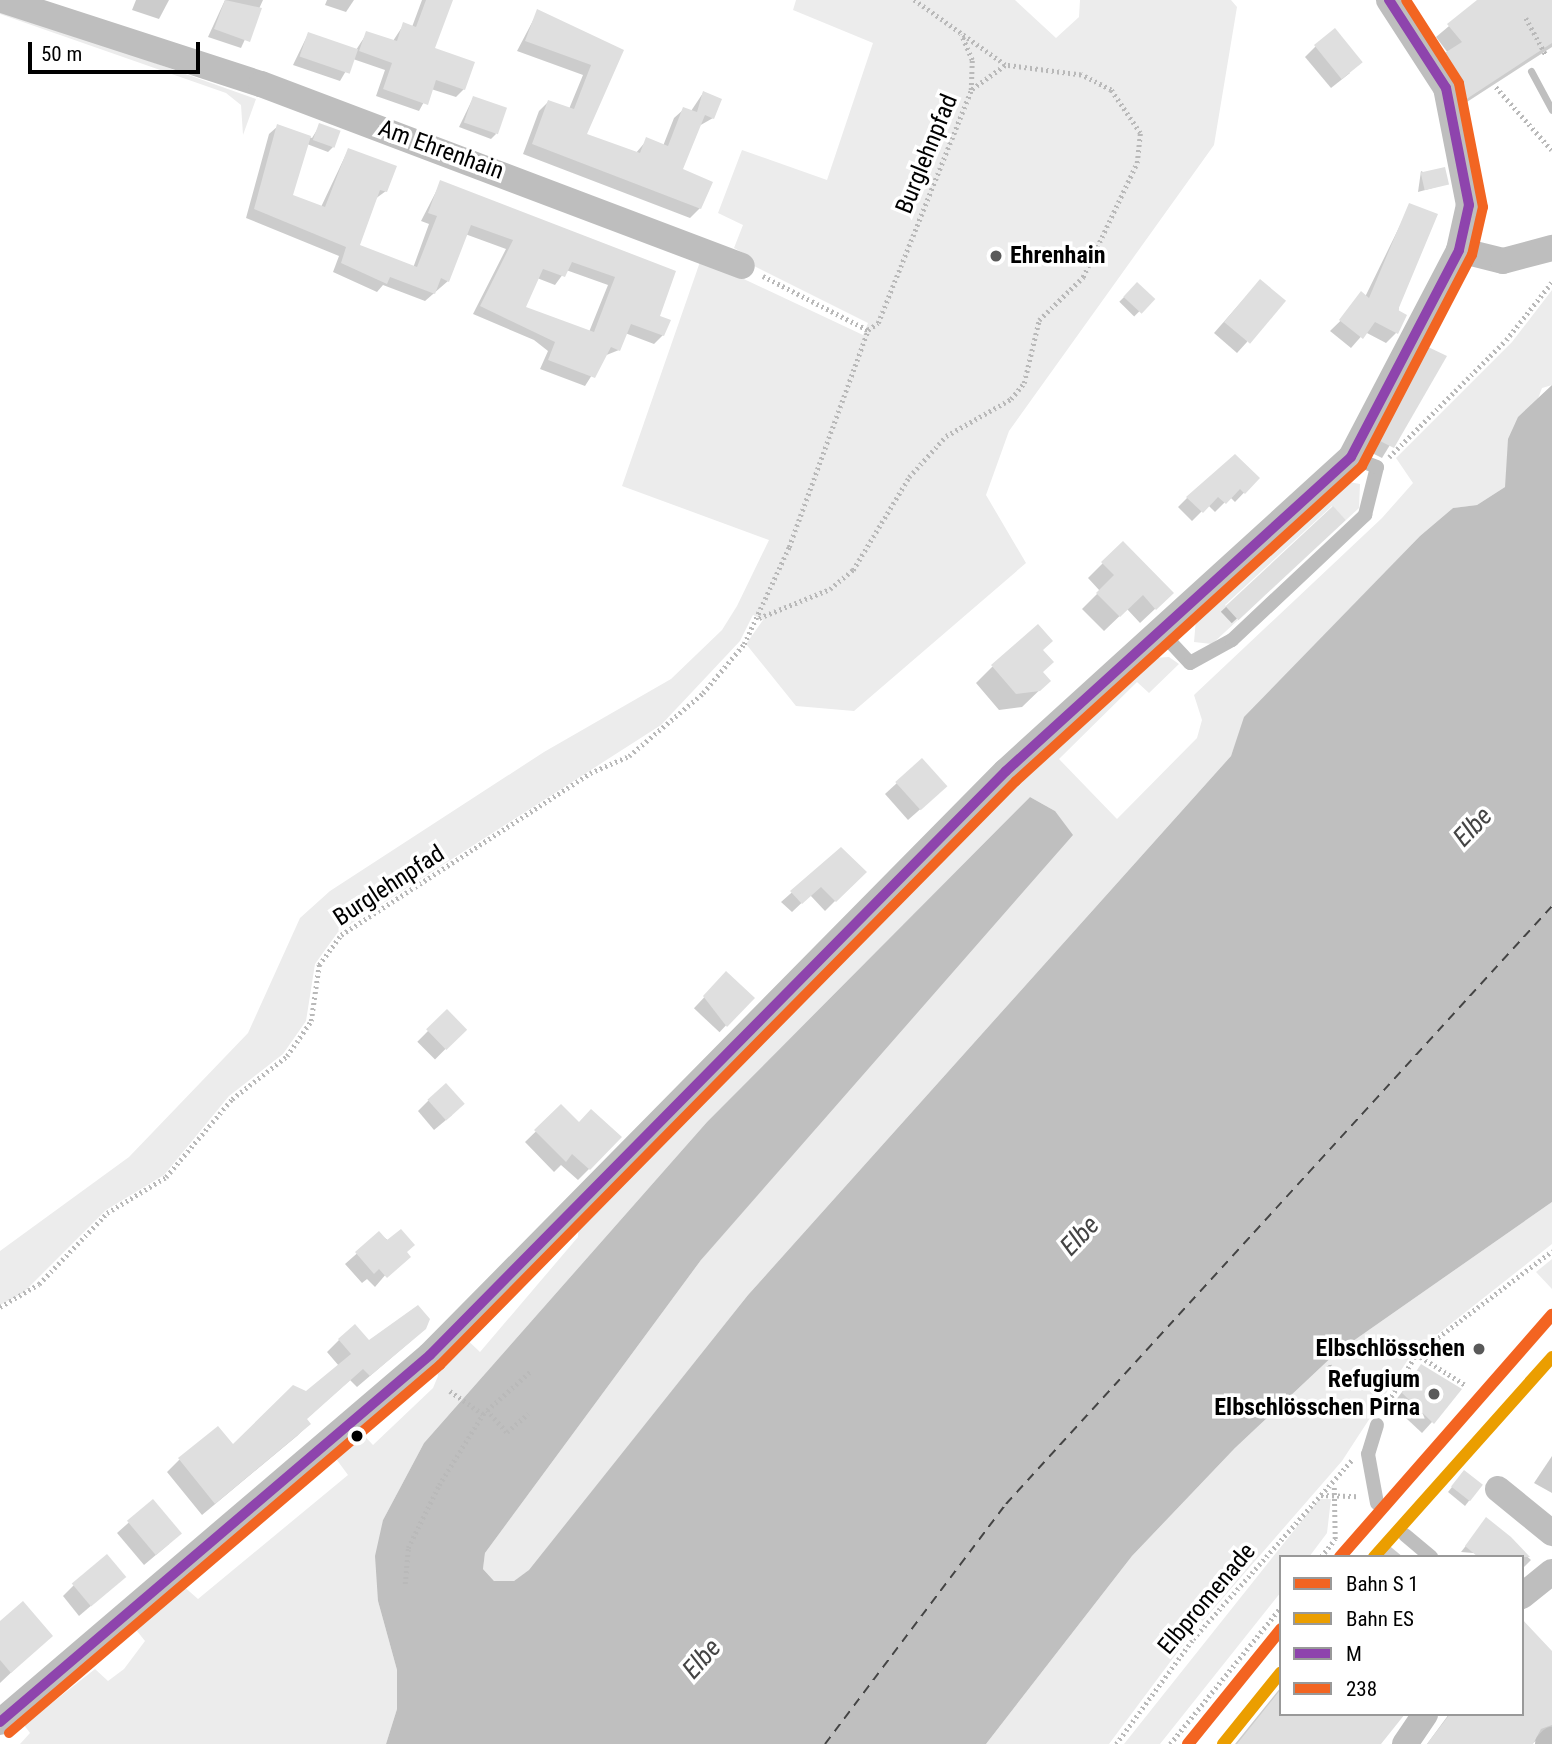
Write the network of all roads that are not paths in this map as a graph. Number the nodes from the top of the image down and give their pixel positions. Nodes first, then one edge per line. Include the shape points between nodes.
1 (2, 0) edge
2 (1389, 0) edge
3 (1552, 248) edge
4 (1459, 250) junction
5 (743, 266) road end
6 (1351, 457) junction
7 (1162, 633) junction
8 (1377, 1425) road end
9 (1498, 1489) dead end
10 (1374, 1500) road end
11 (1552, 1533) edge
12 (1405, 1535) dead end
13 (1430, 1555) edge
14 (1550, 1577) edge
15 (1524, 1595) edge
16 (1424, 1716) edge
17 (0, 1722) edge
18 (1405, 1744) edge

1 - 5 street, Am Ehrenhain via 261,84
2 - 4 street via 1424,49 1456,117 1469,205
3 - 4 street via 1503,261
4 - 6 street
6 - 7 street
6 - 7 lane via 1377,467 1365,515 1232,640 1190,663
7 - 17 street via 939,837 430,1356
8 - 10 lane via 1368,1454
9 - 11 street
12 - 13 lane
14 - 15 street
16 - 18 street

